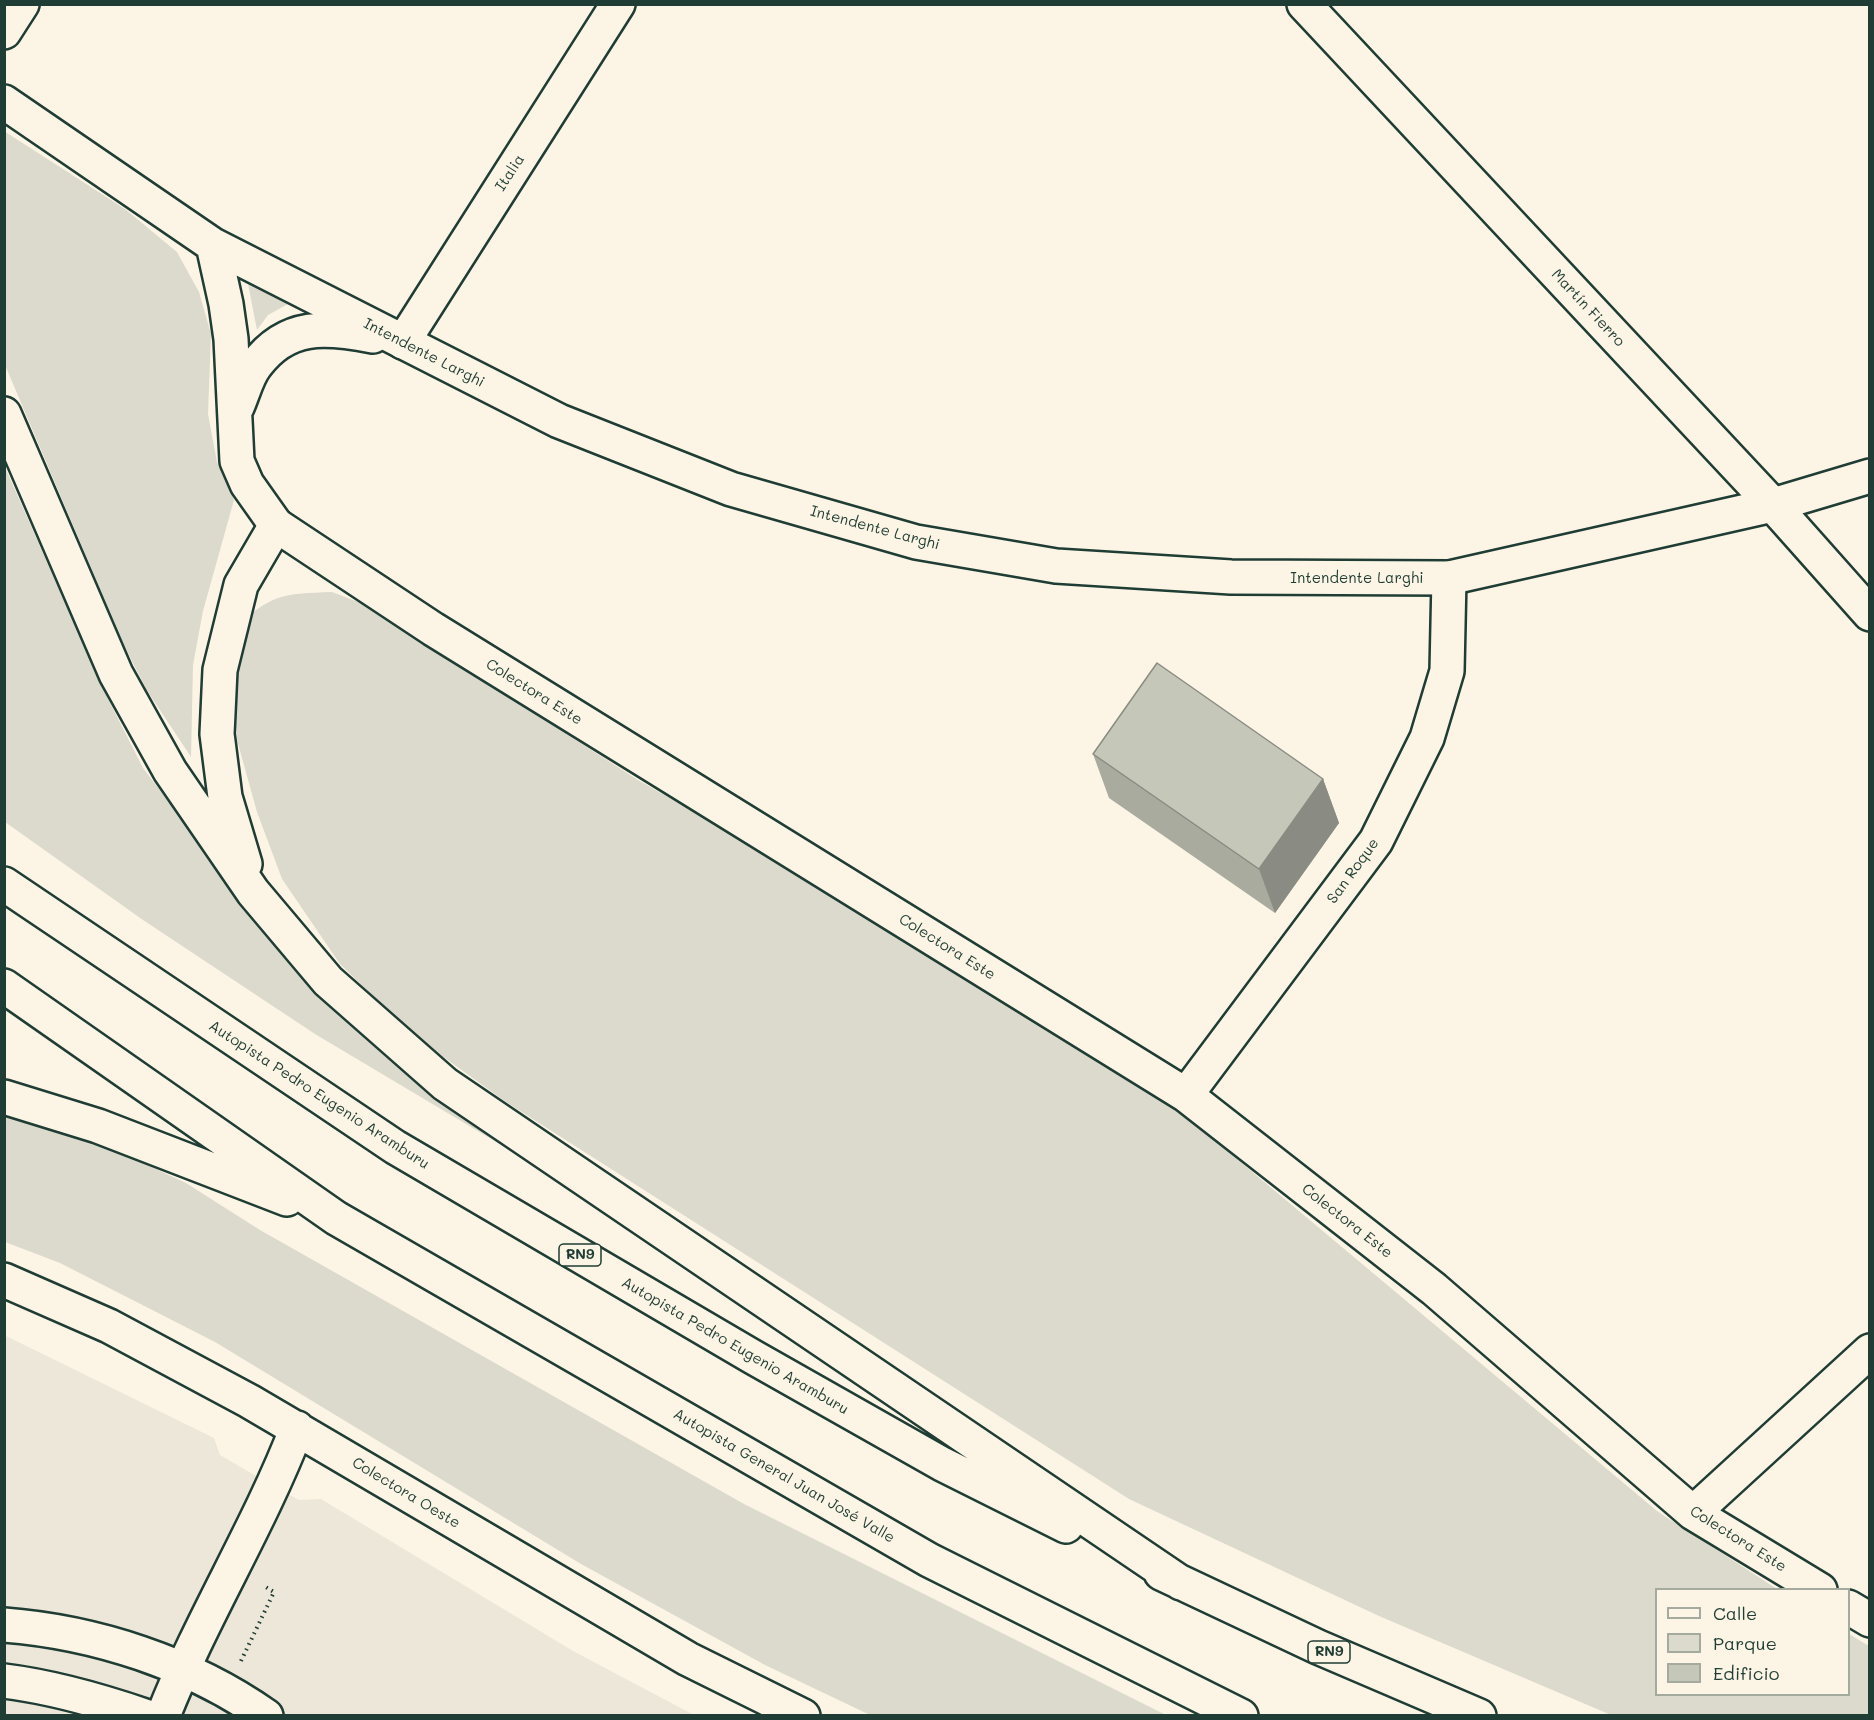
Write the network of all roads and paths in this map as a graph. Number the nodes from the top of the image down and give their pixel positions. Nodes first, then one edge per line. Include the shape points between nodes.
1 (22, 4) edge
2 (618, 4) edge
3 (1304, 4) edge
4 (4, 32) edge
5 (4, 102) edge
6 (213, 245) junction
7 (403, 342) junction
8 (4, 414) edge
9 (234, 415) junction
10 (1869, 476) edge
11 (1773, 505) junction
12 (276, 525) junction
13 (1449, 578) junction
14 (1869, 614) edge
15 (4, 884) edge
16 (253, 892) junction
17 (4, 986) edge
18 (1186, 1095) junction
19 (4, 1097) edge
20 (336, 1218) junction
21 (4, 1280) edge
22 (1869, 1351) edge
23 (297, 1428) junction
24 (1693, 1513) junction
25 (1181, 1582) junction
26 (1817, 1588) edge
27 (1850, 1608) edge
28 (1869, 1620) edge
29 (4, 1625) edge
30 (182, 1668) junction
31 (4, 1682) edge
32 (145, 1716) edge
33 (163, 1716) edge
34 (266, 1716) edge
35 (803, 1716) edge
36 (1241, 1716) edge
37 (1479, 1716) edge

1 - 4 main road
2 - 7 main road, Italia
3 - 11 main road, Martín Fierro
5 - 6 main road, Intendente Larghi
6 - 7 main road, Intendente Larghi
6 - 9 main road, Colectora Este via 226,304
7 - 9 main road via 339,329 302,330 276,344 255,366
7 - 13 main road, Intendente Larghi via 559,421 710,480 916,542 1056,566 1231,577
8 - 16 main road via 116,674 170,771
9 - 12 main road, Colectora Este via 237,460 247,484
10 - 11 main road, Intendente Larghi
11 - 13 main road, Intendente Larghi
11 - 14 main road, Martín Fierro
12 - 16 main road via 241,585 220,670 217,734 225,797
12 - 18 main road, Colectora Este via 433,629
13 - 18 main road, San Roque via 1447,671 1427,738 1376,841
15 - 25 main road, Autopista Pedro Eugenio Aramburu / RN9 via 395,1147 942,1464
16 - 25 main road via 328,981 445,1084
17 - 20 main road
18 - 24 main road, Colectora Este via 1434,1289
19 - 20 main road via 98,1126
20 - 36 main road, Autopista General Juan José Valle via 929,1560
21 - 23 main road, Colectora Oeste via 109,1326
22 - 24 main road
23 - 30 main road via 275,1487
23 - 35 main road, Colectora Oeste via 688,1659
24 - 26 main road, Colectora Este
25 - 37 main road, RN9 via 1318,1647
27 - 28 main road
29 - 30 main road via 74,1636
30 - 33 main road
30 - 34 main road
31 - 32 main road via 38,1685

